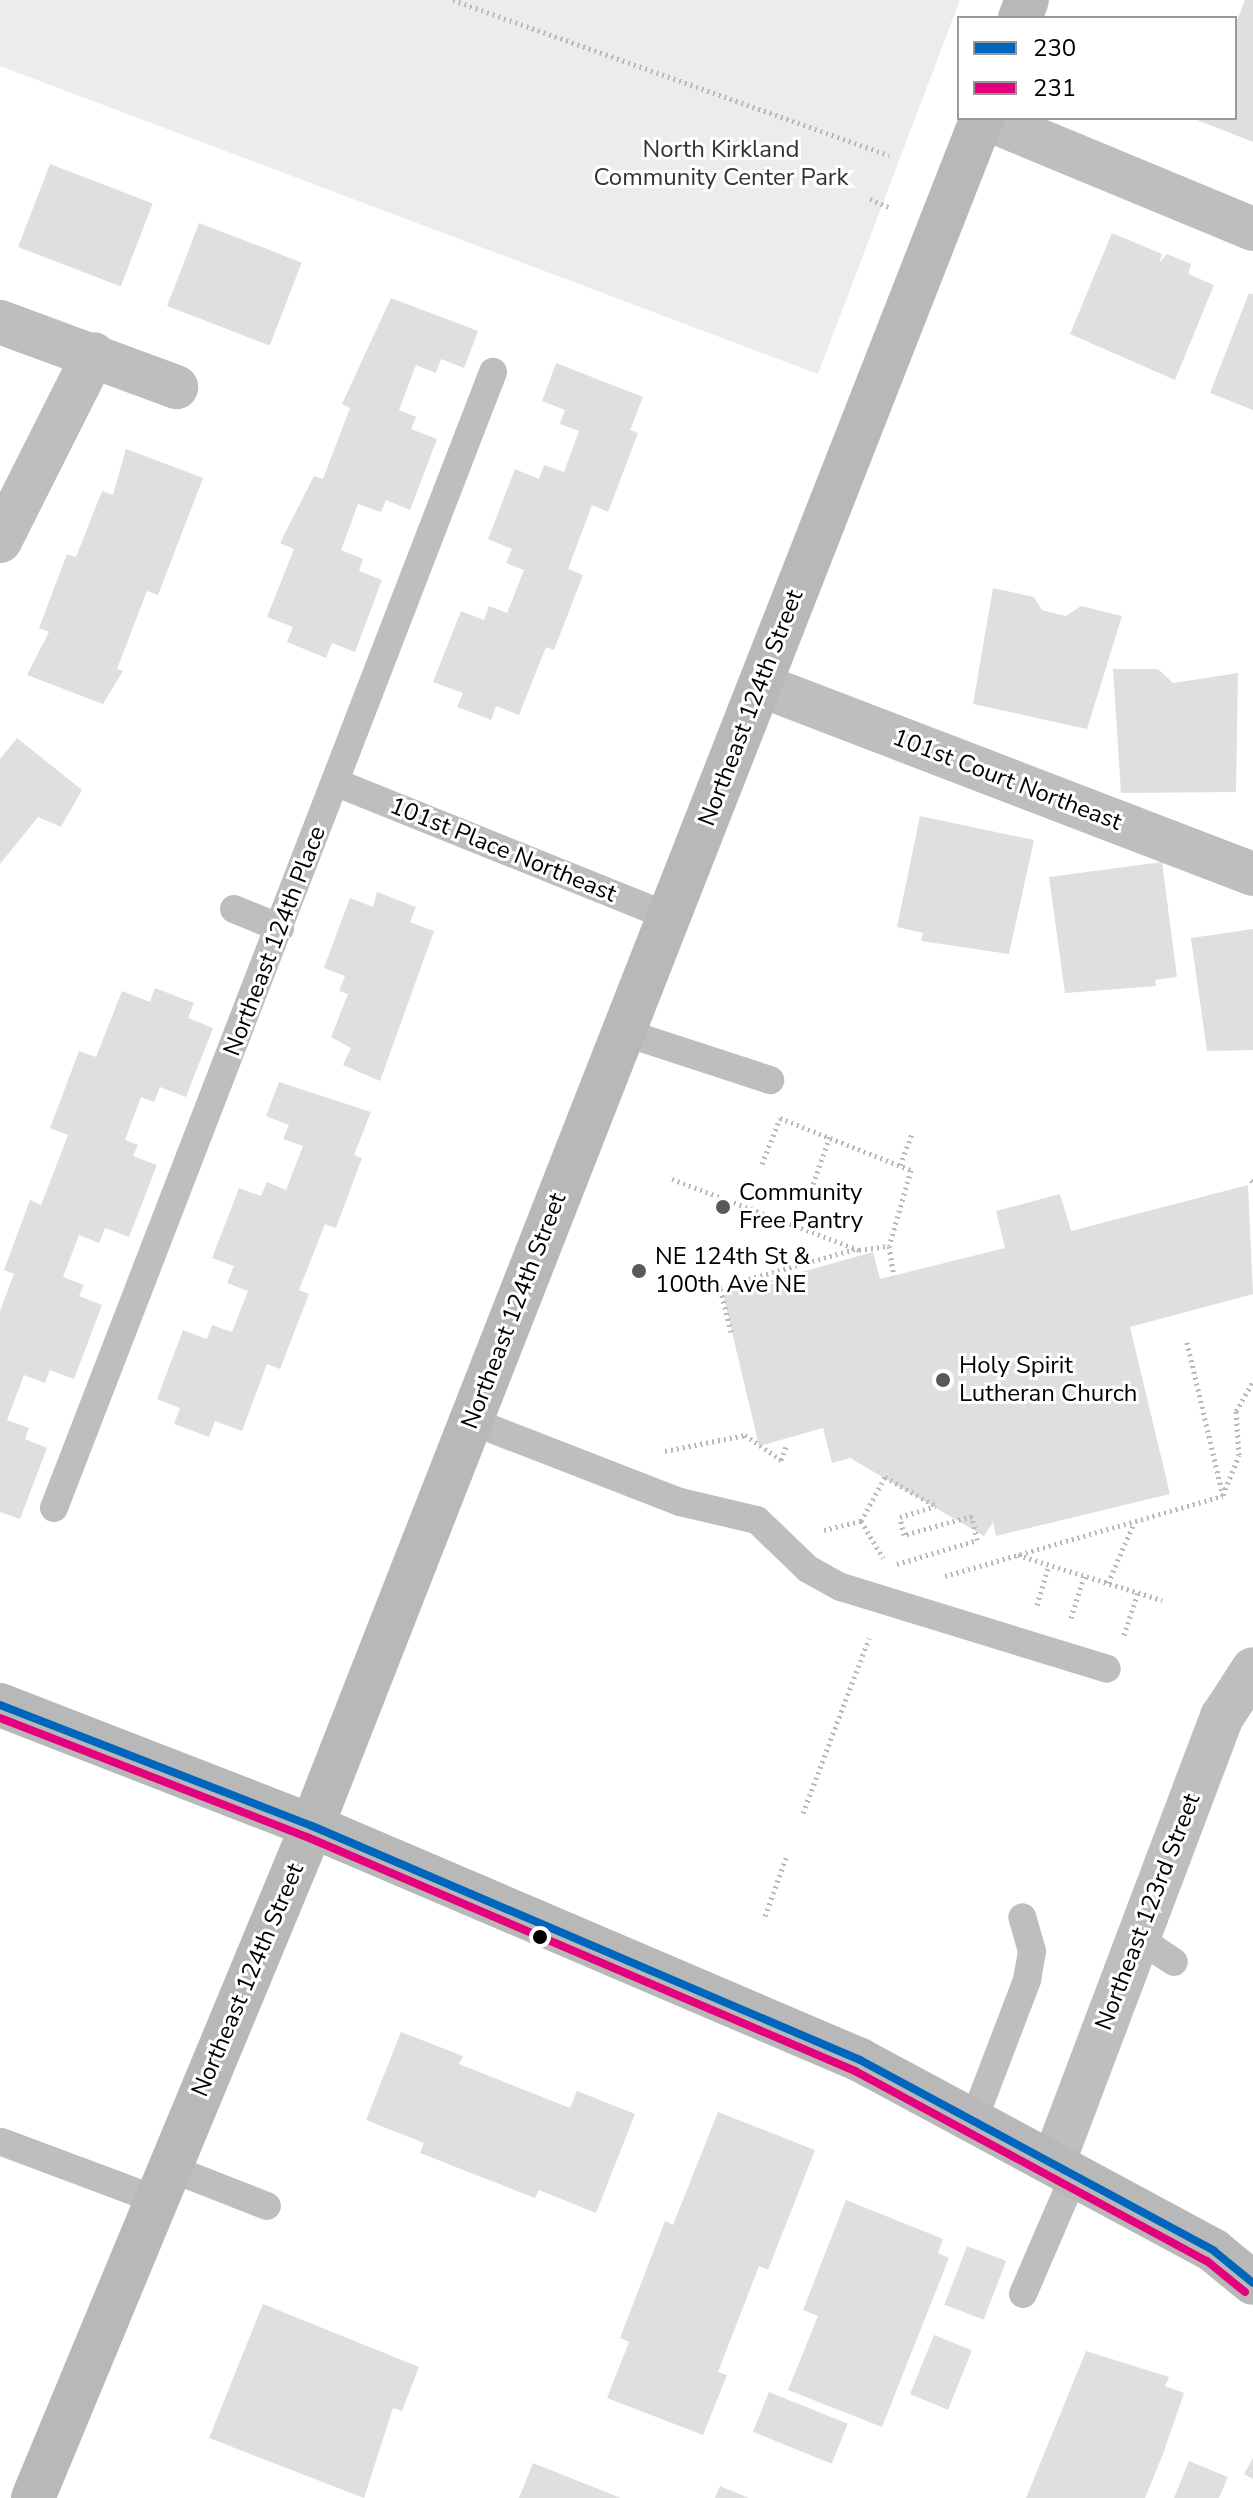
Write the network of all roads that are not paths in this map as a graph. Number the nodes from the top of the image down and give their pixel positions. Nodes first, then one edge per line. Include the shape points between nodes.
1 (983, 120) edge
2 (989, 120) edge
3 (1253, 229) edge
4 (0, 322) edge
5 (94, 354) junction
6 (493, 372) dead end
7 (176, 387) dead end
8 (0, 541) edge
9 (760, 685) junction
10 (337, 783) junction
11 (1253, 874) edge
12 (234, 909) dead end
13 (670, 917) junction
14 (280, 928) junction
15 (623, 1032) junction
16 (770, 1080) dead end
17 (471, 1421) junction
18 (54, 1508) dead end
19 (1107, 1669) dead end
20 (1253, 1669) edge
21 (0, 1705) edge
22 (312, 1826) junction
23 (1022, 1917) dead end
24 (1138, 1938) junction
25 (1174, 1962) dead end
26 (974, 2119) junction
27 (2, 2142) edge
28 (1065, 2167) junction
29 (163, 2184) junction
30 (267, 2206) dead end
31 (1253, 2283) edge
32 (1023, 2294) dead end
33 (33, 2498) edge

1 - 9 main road, Northeast 124th Street
2 - 3 street
4 - 5 street
5 - 7 street
5 - 8 street
6 - 10 lane, Northeast 124th Place
9 - 11 street, 101st Court Northeast
9 - 13 main road, Northeast 124th Street
10 - 13 lane, 101st Place Northeast
10 - 14 lane, Northeast 124th Place
12 - 14 lane
13 - 15 main road, Northeast 124th Street
14 - 18 lane, Northeast 124th Place
15 - 16 lane
15 - 17 main road, Northeast 124th Street
17 - 19 lane via 680,1502 757,1520 808,1569 841,1587
17 - 22 main road, Northeast 124th Street
20 - 24 street, Northeast 123rd Street via 1222,1717
21 - 22 main road
22 - 26 main road via 860,2060
22 - 29 main road, Northeast 124th Street
23 - 26 lane via 1032,1951 1027,1980
24 - 25 lane
24 - 28 street, Northeast 123rd Street
26 - 28 main road
27 - 29 lane
28 - 31 main road via 1214,2251
28 - 32 lane
29 - 30 lane
29 - 33 main road, Northeast 124th Street

